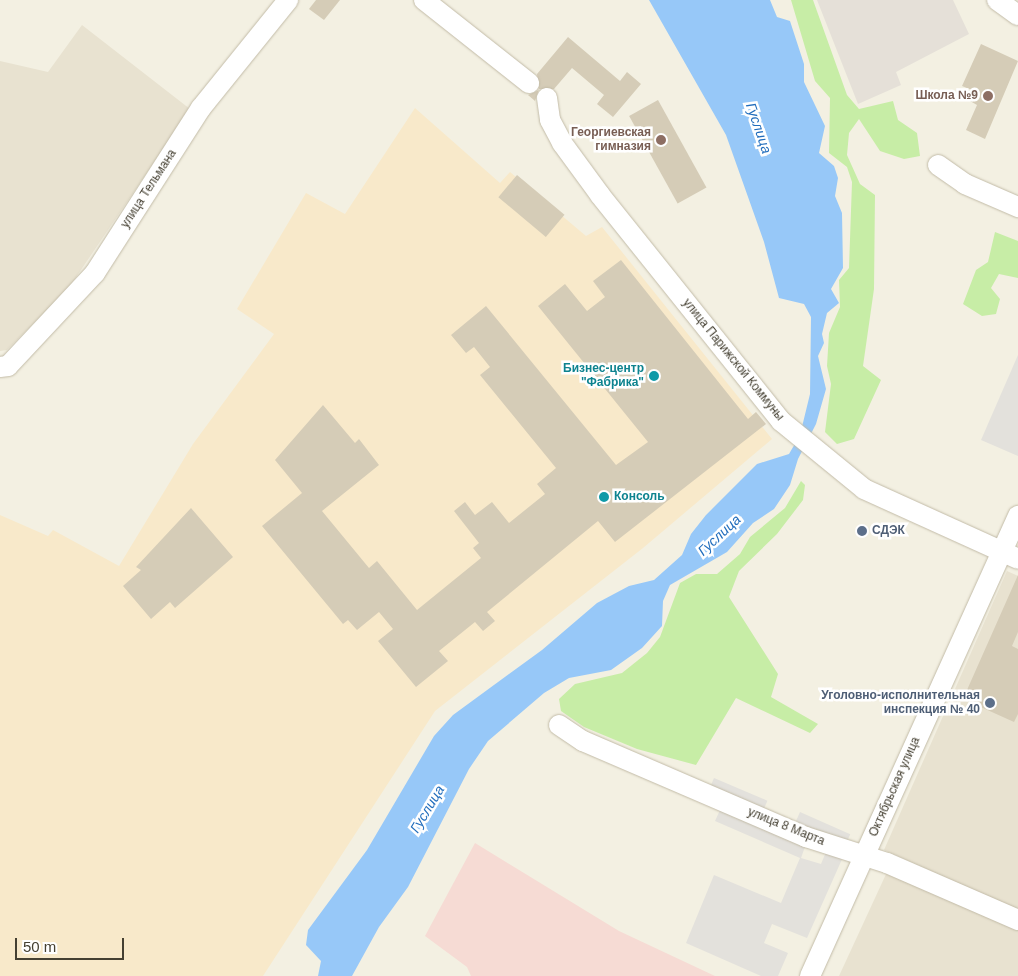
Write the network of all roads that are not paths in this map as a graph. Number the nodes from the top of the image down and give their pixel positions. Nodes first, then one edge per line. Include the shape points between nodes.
1 (288, 0) edge
2 (424, 0) edge
3 (997, 0) edge
4 (1018, 15) edge
5 (529, 83) dead end
6 (547, 98) dead end
7 (938, 165) dead end
8 (1018, 207) edge
9 (0, 367) edge
10 (1018, 516) edge
11 (1010, 556) edge
12 (559, 725) dead end
13 (865, 855) junction
14 (1018, 920) edge
15 (810, 976) edge

1 - 9 street, улица Тельмана via 201,108 95,273 8,366
2 - 5 street
3 - 4 street
6 - 11 street, улица Парижской Коммуны via 550,120 562,142 600,195 781,421 864,489
7 - 8 street via 965,184
10 - 11 street, Октябрьская улица
11 - 13 street, Октябрьская улица
12 - 13 street, улица 8 Марта via 583,741 806,837
13 - 14 street, улица 8 Марта
13 - 15 street, Октябрьская улица

